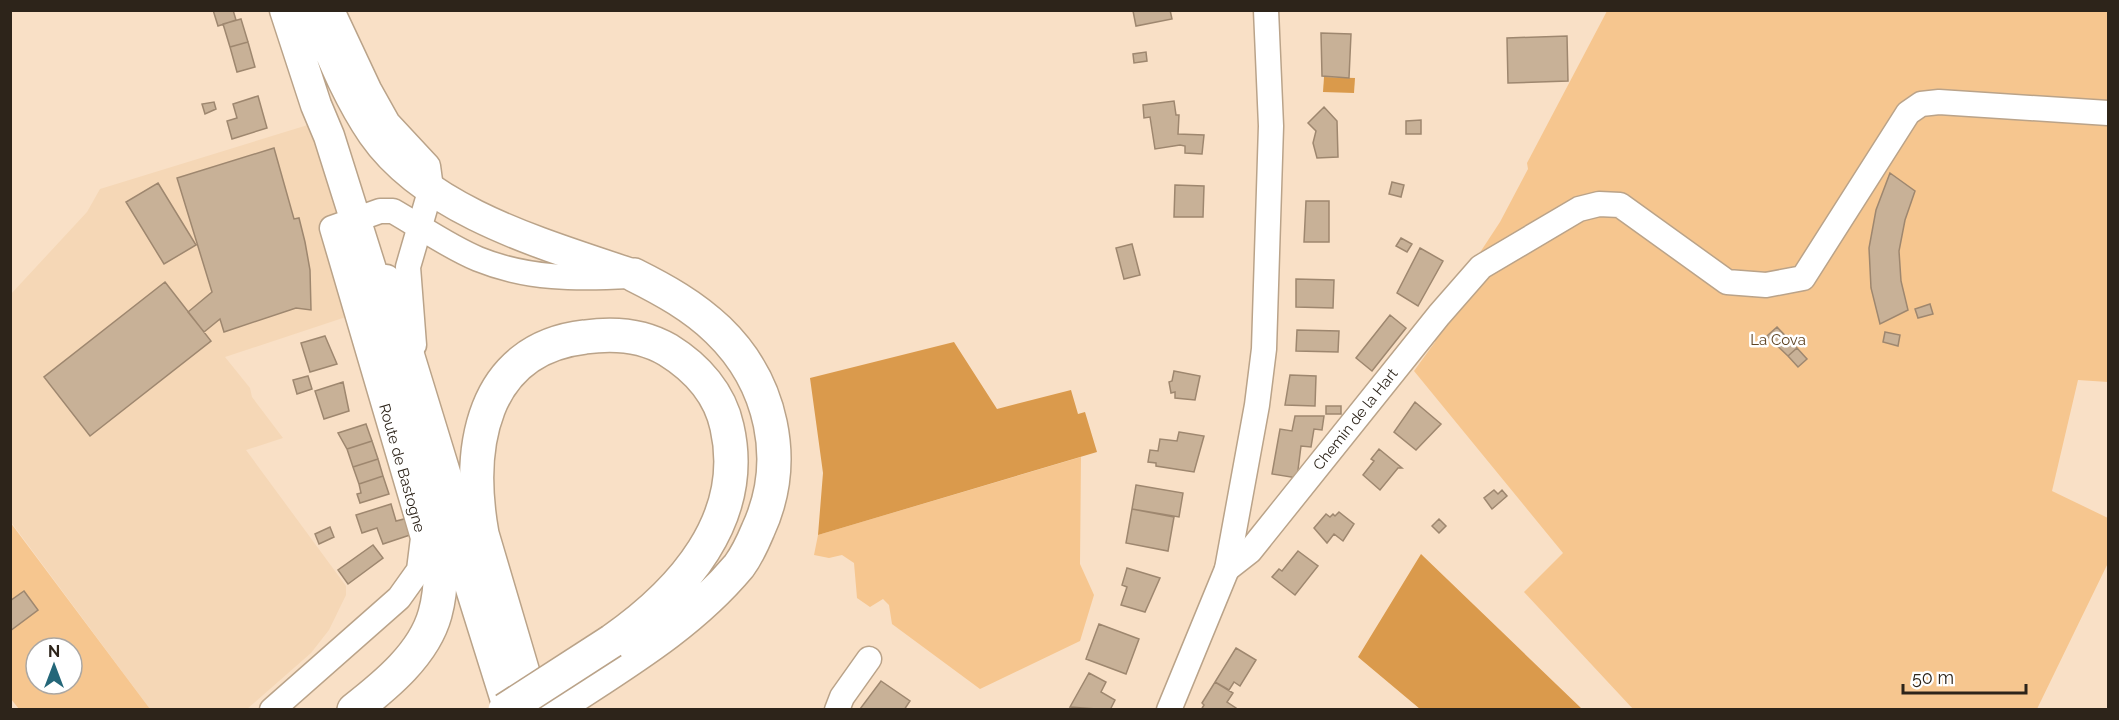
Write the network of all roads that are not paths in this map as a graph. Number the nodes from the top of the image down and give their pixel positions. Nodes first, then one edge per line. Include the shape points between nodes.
1 (285, 10) edge
2 (303, 10) edge
3 (312, 10) edge
4 (332, 10) edge
5 (1266, 10) edge
6 (2109, 113) edge
7 (431, 188) junction
8 (360, 218) junction
9 (420, 226) junction
10 (634, 275) junction
11 (372, 278) junction
12 (417, 383) junction
13 (1227, 569) junction
14 (616, 653) junction
15 (869, 660) dead end
16 (273, 710) edge
17 (354, 710) edge
18 (507, 710) edge
19 (521, 710) edge
20 (534, 710) edge
21 (553, 710) edge
22 (837, 710) edge
23 (1168, 710) edge

1 - 8 main road, Route de Bastogne via 316,105
2 - 8 main road, Route de Bastogne
3 - 7 main road via 345,86 373,134 394,158
4 - 7 street via 388,123 428,166
5 - 13 street via 1271,126 1264,350 1250,456
6 - 13 street, Chemin de la Hart via 1984,104 1921,104 1908,113 1803,278 1766,285 1727,282 1620,205 1599,204 1579,209 1481,267 1250,551
7 - 9 street
7 - 10 main road via 512,231
8 - 9 street via 380,211 393,212
8 - 11 main road, Route de Bastogne
8 - 12 main road, Route de Bastogne
8 - 16 street, Route de Bastogne via 332,228 423,538 419,570 399,598
9 - 10 street via 477,259 525,274 579,279
9 - 12 street via 408,267
10 - 14 highway via 694,309 719,330 740,356 764,402 775,448 774,472 763,519 741,563 694,613 666,636
11 - 17 highway via 436,528 443,575 435,615 419,647 381,689
11 - 18 main road, Route de Bastogne
12 - 19 main road, Route de Bastogne
13 - 23 street
14 - 18 highway, bridge
14 - 20 highway via 710,542 722,517 731,468 724,416 704,379 667,350 642,339 608,334 576,338 532,356 501,385 491,401 478,442 475,467 482,534
14 - 21 highway
15 - 22 street via 842,696

